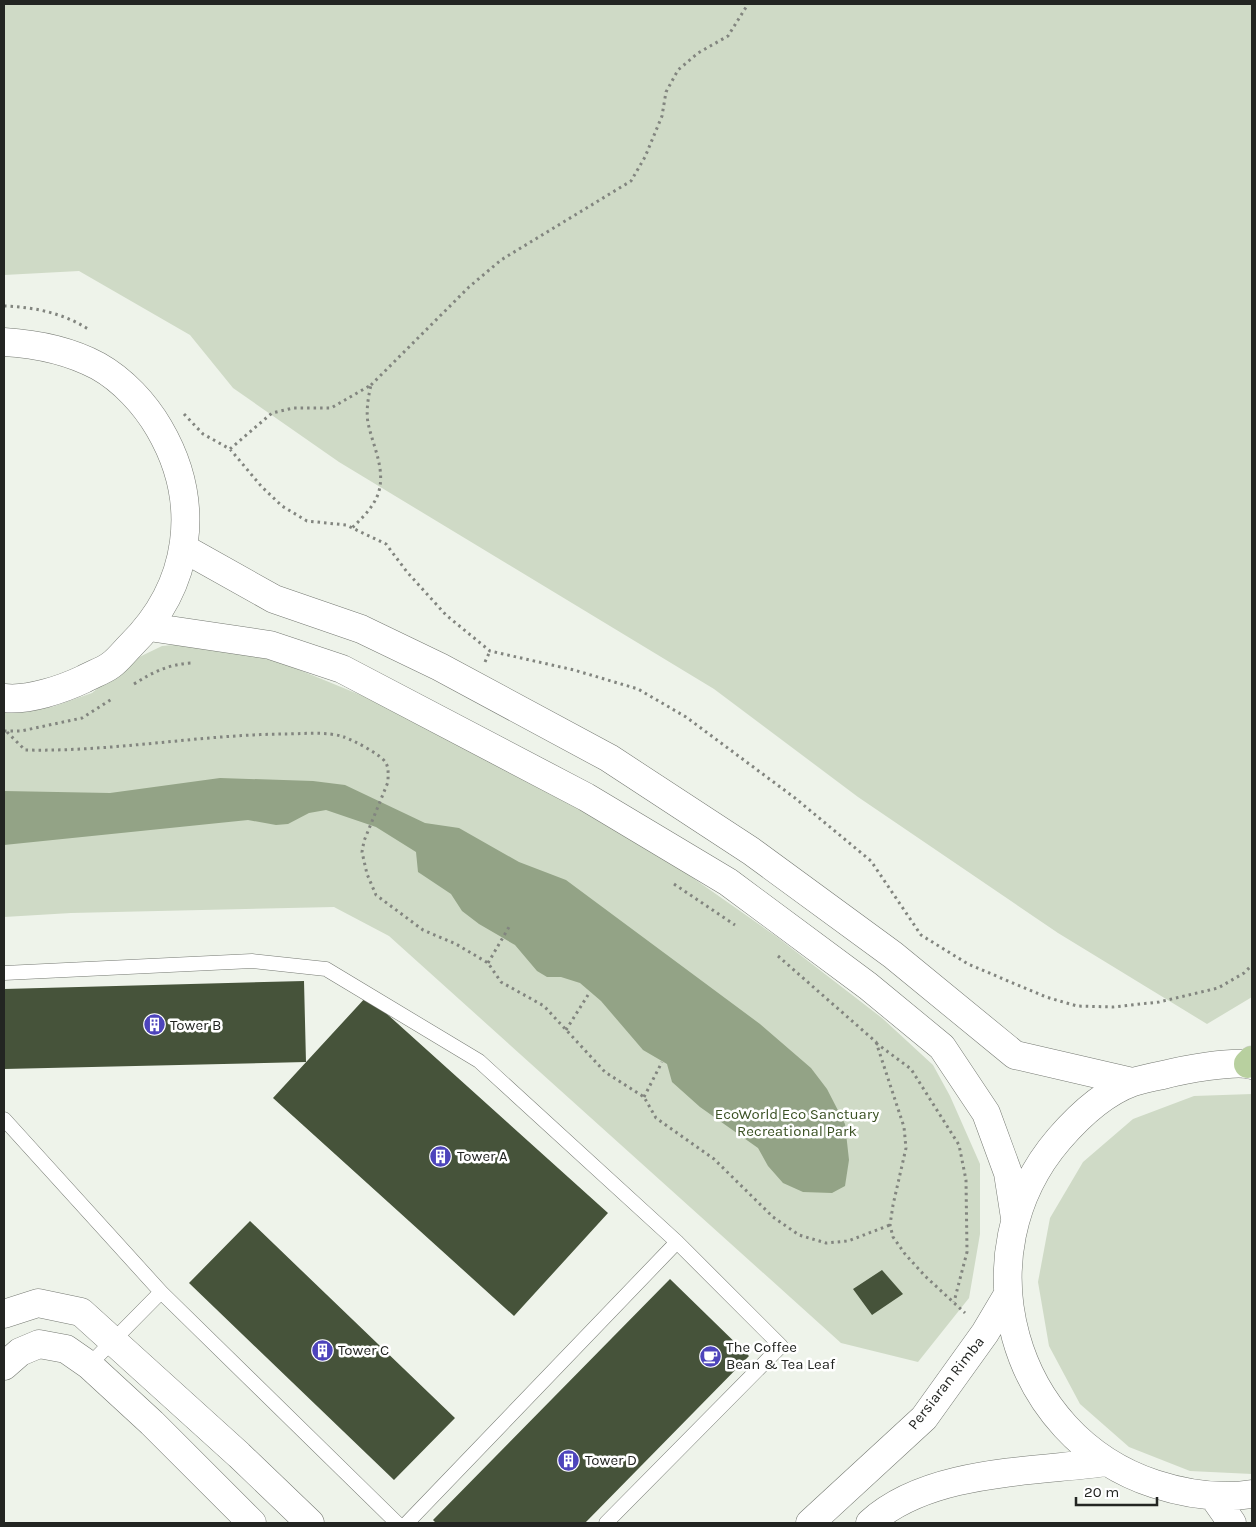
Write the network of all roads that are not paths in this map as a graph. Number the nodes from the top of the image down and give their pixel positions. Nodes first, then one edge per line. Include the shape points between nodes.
1 (4, 342) edge
2 (183, 548) junction
3 (149, 627) junction
4 (4, 698) edge
5 (4, 973) edge
6 (1251, 1063) edge
7 (1132, 1082) junction
8 (4, 1119) edge
9 (1015, 1218) junction
10 (677, 1242) junction
11 (161, 1292) junction
12 (1007, 1296) junction
13 (4, 1314) edge
14 (112, 1341) junction
15 (89, 1365) junction
16 (4, 1366) edge
17 (1106, 1462) junction
18 (1252, 1494) edge
19 (1213, 1496) junction
20 (252, 1523) edge
21 (310, 1523) edge
22 (397, 1523) edge
23 (407, 1523) edge
24 (606, 1523) edge
25 (810, 1523) edge
26 (870, 1523) edge
27 (1232, 1523) edge

1 - 2 street via 33,343 68,352 100,367 128,388 151,415 169,445 181,478 186,513
2 - 3 street via 171,590
2 - 7 street via 274,599 361,629 440,667 609,758 759,857 893,955 1015,1055
3 - 4 street via 111,665 63,690
3 - 9 street via 270,645 342,669 586,797 728,882 868,986 942,1047 986,1113 1008,1173
5 - 10 lane via 252,961 326,969 478,1061
6 - 7 street via 1186,1069
7 - 9 street via 1100,1101 1072,1124 1048,1152 1028,1184
8 - 11 lane
9 - 12 street via 1007,1257
10 - 23 lane
10 - 24 lane via 781,1346
11 - 14 lane
11 - 22 lane
12 - 17 street via 1014,1336 1028,1373 1049,1407 1075,1437
12 - 25 street, Persiaran Rimba via 986,1333 924,1418
13 - 14 street via 38,1303 81,1312
14 - 15 lane
14 - 21 street
15 - 16 street via 66,1349 39,1344 20,1352
15 - 20 street
17 - 19 street via 1149,1482
17 - 26 street via 1006,1474 936,1487 904,1500
18 - 19 street
19 - 27 street

